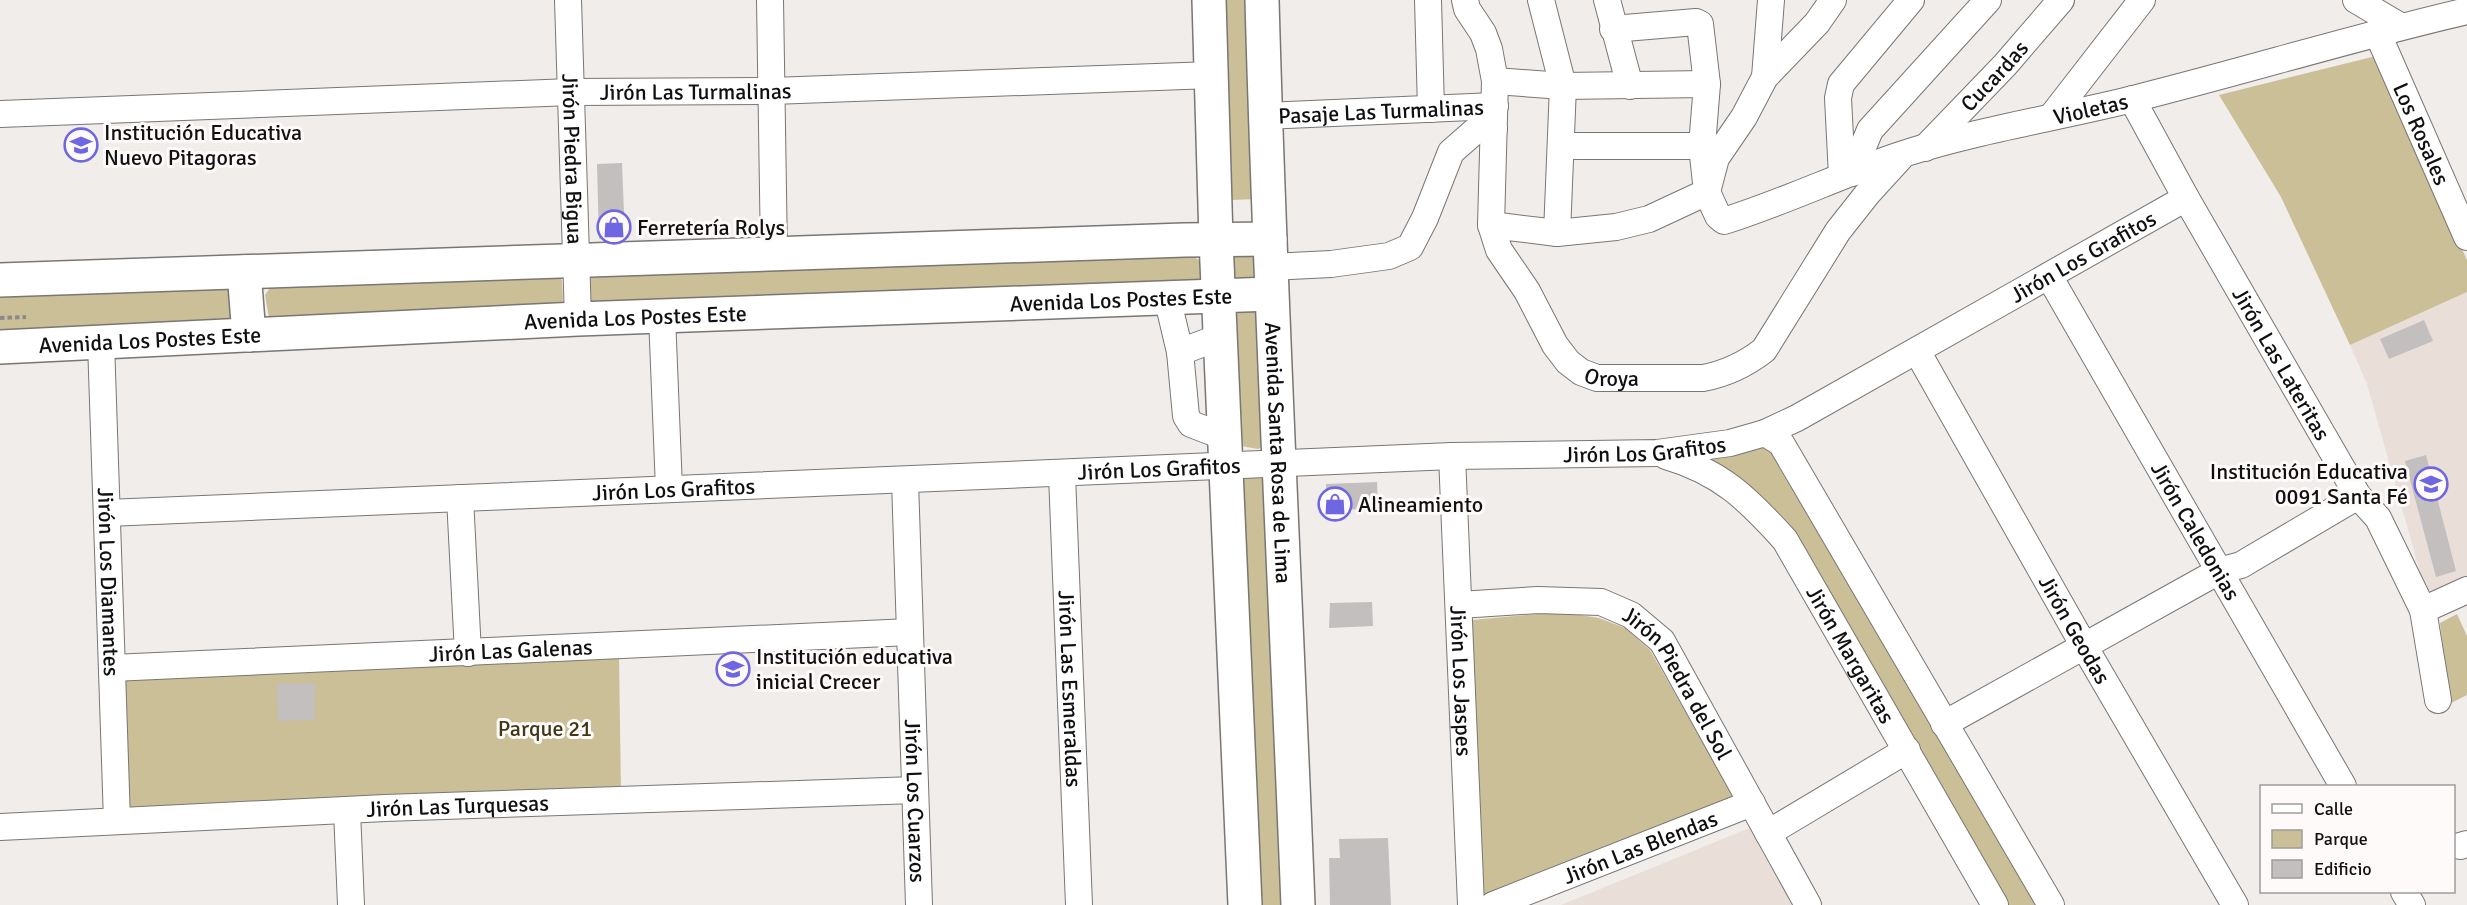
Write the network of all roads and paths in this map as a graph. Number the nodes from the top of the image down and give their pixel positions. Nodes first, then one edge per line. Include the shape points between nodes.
1 (568, 0) edge
2 (770, 0) edge
3 (1209, 0) edge
4 (1262, 0) edge
5 (1428, 0) edge
6 (1465, 0) edge
7 (1541, 0) edge
8 (1607, 0) edge
9 (1771, 0) edge
10 (1833, 0) edge
11 (1911, 0) edge
12 (1988, 0) edge
13 (2061, 0) edge
14 (2142, 0) edge
15 (2356, 0) edge
16 (2467, 11) edge
17 (1613, 29) junction
18 (2389, 29) junction
19 (1212, 75) junction
20 (1765, 77) junction
21 (1707, 84) junction
22 (1563, 86) junction
23 (1630, 86) junction
24 (772, 91) junction
25 (571, 92) junction
26 (2132, 99) junction
27 (1494, 105) junction
28 (1431, 109) junction
29 (0, 114) edge
30 (1265, 116) junction
31 (2052, 116) junction
32 (1561, 146) junction
33 (1702, 146) junction
34 (1914, 151) junction
35 (1847, 174) junction
36 (1707, 192) junction
37 (2186, 198) junction
38 (2462, 211) edge
39 (1491, 225) junction
40 (1557, 233) junction
41 (2467, 237) edge
42 (1216, 240) junction
43 (774, 254) junction
44 (576, 259) junction
45 (1270, 267) junction
46 (244, 272) junction
47 (2049, 276) junction
48 (0, 280) edge
49 (1218, 296) junction
50 (1167, 297) junction
51 (662, 316) junction
52 (578, 319) junction
53 (249, 335) junction
54 (1220, 337) junction
55 (101, 342) junction
56 (0, 347) edge
57 (1917, 351) junction
58 (1180, 352) junction
59 (1765, 433) junction
60 (1226, 452) junction
61 (1657, 453) junction
62 (1452, 456) junction
63 (1281, 464) junction
64 (1062, 475) junction
65 (905, 481) junction
66 (669, 489) junction
67 (2358, 496) junction
68 (460, 498) junction
69 (107, 513) junction
70 (2219, 571) junction
71 (2465, 598) edge
72 (1459, 605) junction
73 (2423, 610) junction
74 (910, 632) junction
75 (2084, 646) junction
76 (468, 653) junction
77 (112, 668) junction
78 (2438, 700) dead end
79 (1944, 724) junction
80 (1907, 750) junction
81 (2342, 785) edge
82 (915, 790) junction
83 (1752, 803) junction
84 (347, 811) junction
85 (117, 821) junction
86 (0, 827) edge
87 (1768, 833) junction
88 (351, 905) edge
89 (919, 905) edge
90 (1079, 905) edge
91 (1245, 905) edge
92 (1298, 905) edge
93 (1471, 905) edge
94 (1493, 905) edge
95 (1808, 905) edge
96 (1995, 905) edge
97 (2051, 905) edge
98 (2235, 905) edge

1 - 25 street, Jirón Piedra Bigua
2 - 24 street
3 - 19 main road
4 - 30 main road, Avenida Santa Rosa de Lima
5 - 28 street
6 - 27 street, Oroya via 1489,49
7 - 22 street
8 - 17 street
9 - 20 street
10 - 20 street via 1817,23
11 - 35 street via 1841,84 1838,98
12 - 35 street via 1870,130
13 - 34 street, Cucardas via 2005,65
14 - 31 street
15 - 18 street
16 - 18 street, Violetas
17 - 21 street via 1700,24
17 - 23 street
18 - 26 street, Violetas
18 - 38 street, Los Rosales
19 - 24 street, Jirón Las Turmalinas
19 - 42 main road
20 - 36 street via 1716,158
21 - 23 street, Pasaje Las Turmalinas
21 - 33 street
22 - 23 street, Pasaje Las Turmalinas
22 - 27 street, Pasaje Las Turmalinas
22 - 32 street
24 - 25 street, Jirón Las Turmalinas
24 - 43 street
25 - 29 street, Jirón Las Turmalinas
25 - 44 street, Jirón Piedra Bigua
26 - 31 street, Violetas
26 - 37 street, Jirón Las Lateritas
27 - 28 street, Pasaje Las Turmalinas
27 - 39 street, Oroya
27 - 45 street via 1475,132 1451,152 1410,247 1389,256
28 - 30 street, Pasaje Las Turmalinas
30 - 45 main road, Avenida Santa Rosa de Lima
31 - 34 street, Violetas
32 - 33 street
32 - 40 street
33 - 36 street
34 - 35 street, Violetas
34 - 39 street, Oroya via 1868,192 1838,231 1764,350 1719,375 1597,378 1581,372 1555,345 1527,291 1499,250
35 - 36 street, Violetas via 1724,221
36 - 40 street via 1649,219
37 - 47 street, Jirón Los Grafitos
37 - 67 street, Jirón Las Lateritas
38 - 41 street, Los Rosales
39 - 40 street
42 - 43 main road
42 - 45 main road
42 - 49 main road
43 - 44 main road
44 - 46 main road
44 - 52 street, Jirón Piedra Bigua
45 - 49 main road, Avenida Los Postes Este
45 - 63 main road, Avenida Santa Rosa de Lima
46 - 48 main road
46 - 53 main road
47 - 57 street, Jirón Los Grafitos
47 - 70 street, Jirón Caledonias
49 - 50 main road, Avenida Los Postes Este
49 - 54 main road
50 - 51 main road, Avenida Los Postes Este
50 - 58 street
51 - 52 main road, Avenida Los Postes Este
51 - 66 street
52 - 53 main road, Avenida Los Postes Este
53 - 55 main road, Avenida Los Postes Este
54 - 58 street
54 - 60 main road
55 - 56 main road, Avenida Los Postes Este
55 - 69 street, Jirón Los Diamantes
57 - 59 street, Jirón Los Grafitos
57 - 75 street, Jirón Geodas
58 - 60 street via 1186,416
59 - 61 street, Jirón Los Grafitos via 1730,443
59 - 79 street, Jirón Margaritas via 1781,443
60 - 63 street, Jirón Los Grafitos
60 - 64 street, Jirón Los Grafitos
60 - 91 main road
61 - 62 street, Jirón Los Grafitos
61 - 80 street, Jirón Margaritas via 1695,465 1723,482 1785,540
62 - 63 street, Jirón Los Grafitos
62 - 72 street, Jirón Los Jaspes
63 - 92 main road, Avenida Santa Rosa de Lima
64 - 65 street, Jirón Los Grafitos
64 - 90 street, Jirón Las Esmeraldas
65 - 66 street, Jirón Los Grafitos
65 - 74 street, Jirón Los Cuarzos
66 - 68 street, Jirón Los Grafitos
67 - 70 street via 2241,565
67 - 73 street, Jirón Las Lateritas via 2378,518
68 - 69 street, Jirón Los Grafitos
68 - 76 street
69 - 77 street, Jirón Los Diamantes
70 - 75 street
70 - 81 street, Jirón Caledonias
71 - 73 street
72 - 83 street, Jirón Piedra del Sol via 1538,600 1601,602 1631,615 1662,641
72 - 93 street, Jirón Los Jaspes
73 - 78 street, Jirón Las Lateritas
74 - 76 street, Jirón Las Galenas
74 - 82 street, Jirón Los Cuarzos
75 - 79 street
75 - 98 street, Jirón Geodas
76 - 77 street, Jirón Las Galenas
77 - 85 street, Jirón Los Diamantes
79 - 97 street, Jirón Margaritas
80 - 87 street
80 - 96 street, Jirón Margaritas
82 - 84 street, Jirón Las Turquesas
82 - 89 street, Jirón Los Cuarzos
83 - 87 street, Jirón Piedra del Sol
83 - 94 street, Jirón Las Blendas
84 - 85 street, Jirón Las Turquesas
84 - 88 street
85 - 86 street, Jirón Las Turquesas
87 - 95 street, Jirón Piedra del Sol

